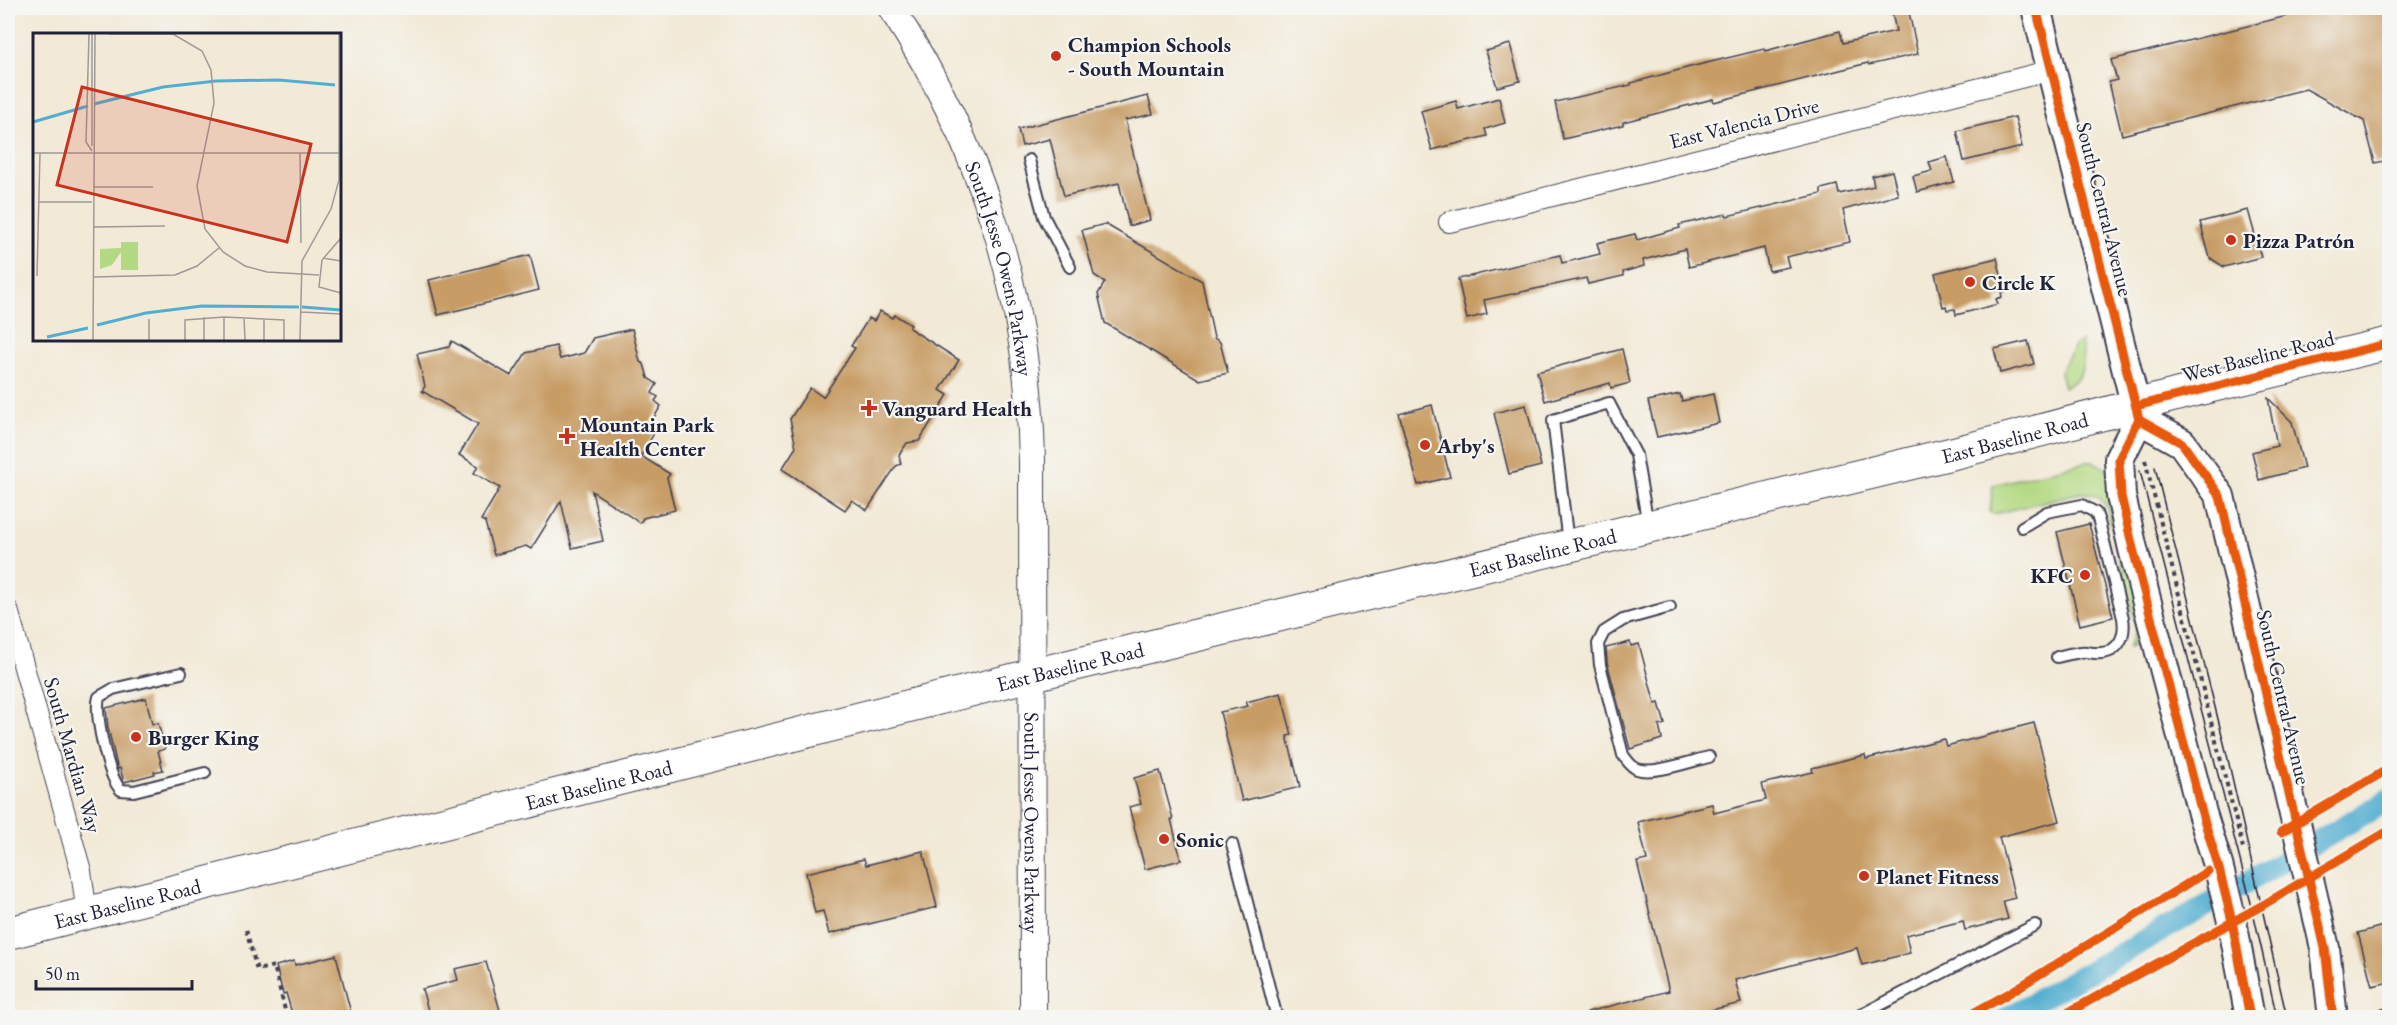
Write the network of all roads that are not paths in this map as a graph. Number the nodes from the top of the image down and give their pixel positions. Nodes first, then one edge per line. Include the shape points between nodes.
1 (891, 8) edge
2 (2036, 8) edge
3 (2052, 70) junction
4 (1029, 160) dead end
5 (1449, 222) dead end
6 (1070, 267) dead end
7 (2390, 343) edge
8 (2137, 412) junction
9 (1649, 527) junction
10 (2022, 527) dead end
11 (1569, 546) junction
12 (1670, 607) dead end
13 (8, 610) edge
14 (2056, 657) dead end
15 (181, 673) dead end
16 (1032, 675) junction
17 (1709, 757) dead end
18 (205, 773) dead end
19 (1232, 844) dead end
20 (87, 914) junction
21 (2035, 925) dead end
22 (8, 933) edge
23 (2390, 1014) edge
24 (1033, 1017) edge
25 (1277, 1017) edge
26 (1855, 1017) edge
27 (2250, 1017) edge
28 (2333, 1017) edge
29 (2367, 1017) edge

1 - 16 street, South Jesse Owens Parkway via 937,86 974,165 997,226 1015,298 1031,423
2 - 3 main road, South Central Avenue
3 - 5 street, East Valencia Drive
3 - 8 main road, South Central Avenue
4 - 6 lane via 1044,217
7 - 8 main road, West Baseline Road
8 - 9 main road, East Baseline Road
8 - 27 main road via 2119,459 2121,496 2232,921
8 - 28 main road, South Central Avenue via 2182,443 2220,496 2325,948
9 - 11 main road, East Baseline Road
9 - 11 lane via 1636,455 1609,403 1553,420
10 - 14 lane via 2047,512 2082,505 2096,513 2099,522 2123,618 2122,638 2104,653 2083,651
11 - 16 main road, East Baseline Road
12 - 17 lane via 1623,620 1604,632 1598,644 1623,755 1637,769 1648,771
13 - 20 street, South Mardian Way via 81,871
15 - 18 lane via 114,689 99,697 98,718 113,779 121,790
16 - 20 main road, East Baseline Road
16 - 24 street, South Jesse Owens Parkway
19 - 25 lane
20 - 22 main road, East Baseline Road
21 - 26 lane
23 - 29 lane

